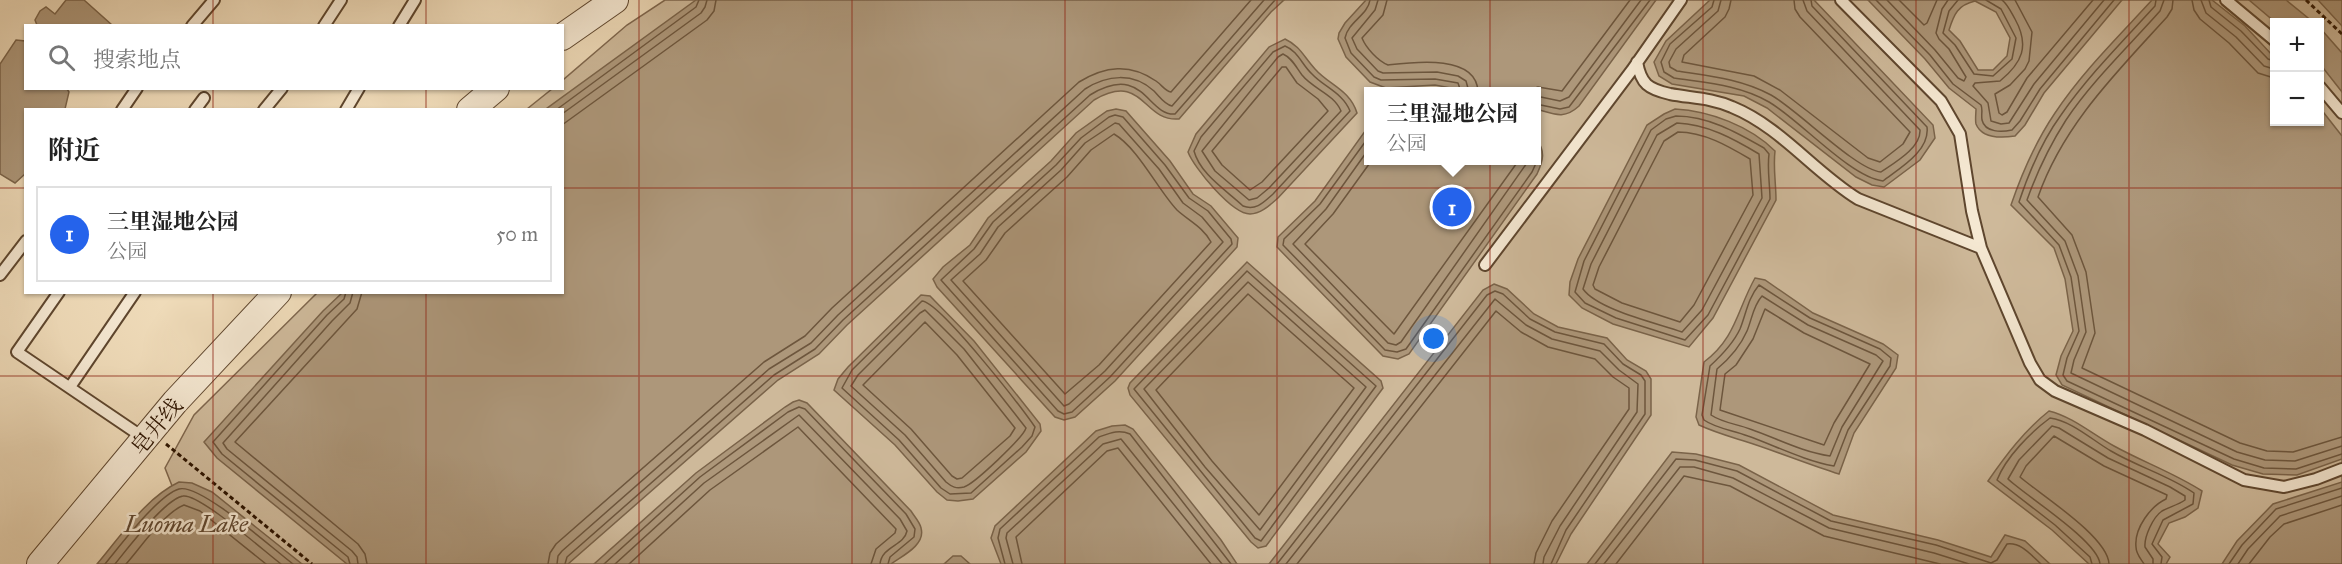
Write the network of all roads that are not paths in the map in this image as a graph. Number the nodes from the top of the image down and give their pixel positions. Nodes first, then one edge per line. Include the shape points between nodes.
1 (214, 0) edge
2 (340, 0) edge
3 (415, 0) edge
4 (615, 0) edge
5 (1681, 0) edge
6 (1841, 0) edge
7 (2226, 0) edge
8 (194, 24) edge
9 (325, 24) edge
10 (400, 24) edge
11 (564, 36) edge
12 (2270, 37) edge
13 (1637, 62) junction
14 (136, 90) edge
15 (280, 90) edge
16 (358, 90) edge
17 (494, 90) edge
18 (2324, 93) edge
19 (204, 98) dead end
20 (123, 108) edge
21 (196, 108) edge
22 (266, 108) edge
23 (346, 108) edge
24 (472, 108) edge
25 (2342, 113) edge
26 (24, 244) edge
27 (1981, 248) junction
28 (1485, 265) dead end
29 (0, 275) edge
30 (58, 294) edge
31 (134, 294) edge
32 (276, 294) edge
33 (70, 387) junction
34 (148, 435) junction
35 (2342, 469) edge
36 (40, 564) edge

1 - 8 lane
2 - 9 lane
3 - 10 lane
4 - 11 street
5 - 13 lane
6 - 27 lane via 1941,101 1952,117 1960,134
7 - 12 lane
13 - 27 lane via 1640,79 1649,86 1733,107 1760,122 1858,199
13 - 28 lane
14 - 20 lane
15 - 22 lane
16 - 23 lane
17 - 24 street
18 - 25 lane
19 - 21 lane
26 - 29 lane
27 - 35 lane via 2030,363 2040,380 2055,391 2145,430 2244,480 2284,486
30 - 33 lane via 17,352
31 - 33 lane
32 - 34 street, 皂井线
33 - 34 lane
34 - 36 street, 皂井线

